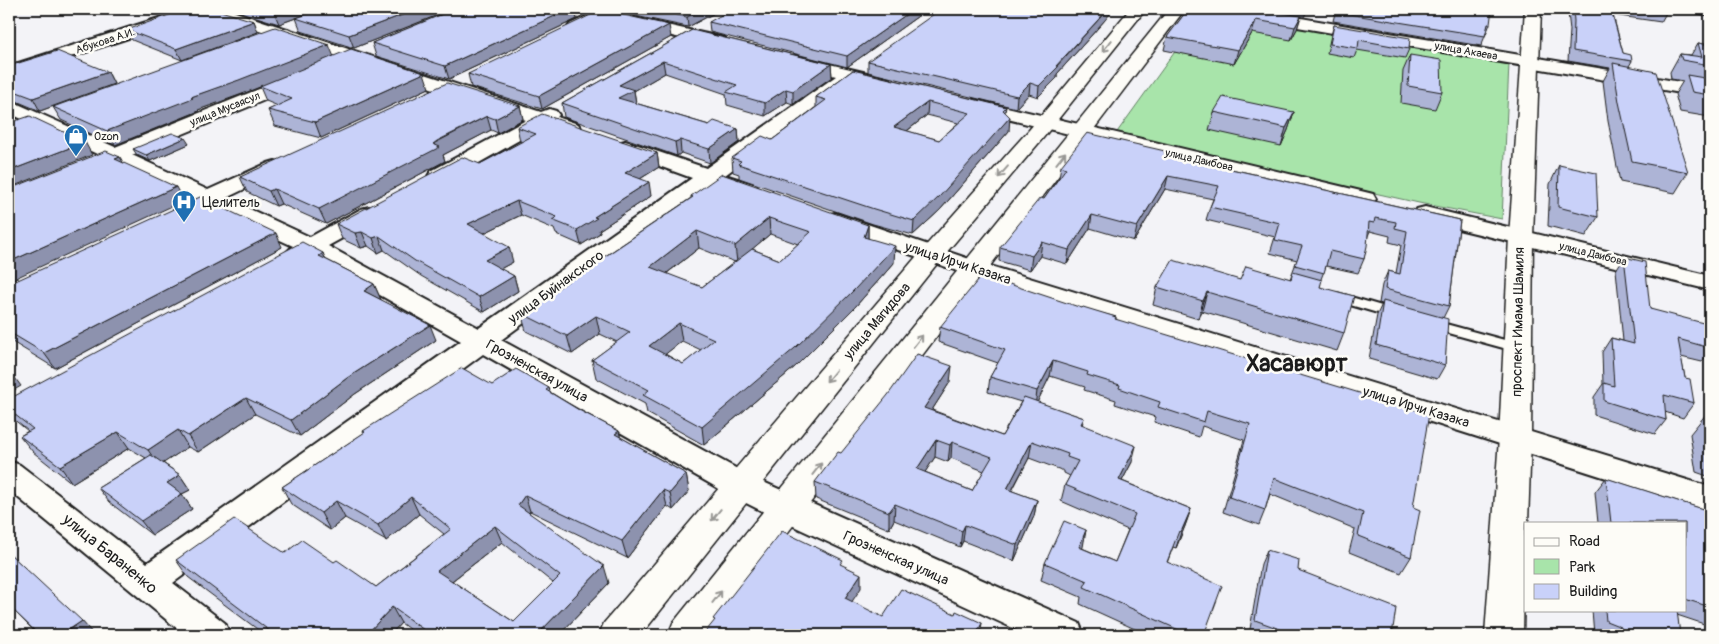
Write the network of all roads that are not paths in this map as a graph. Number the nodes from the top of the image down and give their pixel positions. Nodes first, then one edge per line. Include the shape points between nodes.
1 (1138, 9) edge
2 (1177, 9) edge
3 (1222, 9) edge
4 (1533, 9) edge
5 (1702, 9) edge
6 (201, 10) edge
7 (1710, 10) edge
8 (608, 12) edge
9 (173, 18) edge
10 (305, 21) edge
11 (714, 22) edge
12 (279, 31) junction
13 (557, 36) edge
14 (691, 36) junction
15 (251, 41) edge
16 (383, 45) edge
17 (738, 47) edge
18 (665, 50) edge
19 (357, 56) junction
20 (775, 56) edge
21 (873, 58) edge
22 (1531, 62) junction
23 (330, 67) edge
24 (9, 72) edge
25 (312, 74) edge
26 (478, 74) edge
27 (851, 75) junction
28 (451, 87) junction
29 (899, 87) edge
30 (1710, 93) edge
31 (425, 99) edge
32 (957, 101) edge
33 (570, 104) edge
34 (30, 117) edge
35 (544, 118) junction
36 (1044, 123) junction
37 (1082, 131) junction
38 (114, 155) junction
39 (291, 161) edge
40 (88, 166) edge
41 (709, 176) junction
42 (423, 184) edge
43 (765, 196) edge
44 (210, 197) junction
45 (389, 203) edge
46 (184, 210) edge
47 (811, 212) edge
48 (1520, 236) junction
49 (311, 246) junction
50 (931, 255) junction
51 (277, 264) edge
52 (975, 269) junction
53 (1710, 283) edge
54 (1328, 295) edge
55 (1404, 316) edge
56 (1423, 321) edge
57 (482, 340) junction
58 (1518, 348) junction
59 (1515, 438) junction
60 (9, 473) edge
61 (741, 486) junction
62 (1710, 499) edge
63 (786, 508) junction
64 (146, 582) junction
65 (212, 635) edge
66 (618, 635) edge
67 (687, 635) edge
68 (1066, 635) edge
69 (1504, 635) edge

1 -> 36 main road, улица Магидова
2 - 37 main road
3 - 22 street, улица Акаева
4 - 22 main road, проспект Имама Шамиля
5 - 7 street
6 - 12 street
8 - 13 street
8 - 14 street
9 - 24 street, Абукова А.И.
10 - 12 street
11 - 14 street
12 - 15 street
12 - 19 street
14 - 17 street
14 - 18 street
16 - 19 street
19 - 23 street
19 - 28 street
20 - 27 street
21 - 27 street, улица Буйнакского
22 - 30 street, улица Акаева
22 - 48 main road, проспект Имама Шамиля
25 - 38 street, улица Мусаясул
26 - 28 street
27 - 29 street
27 - 41 street, улица Буйнакского
28 - 31 street
28 - 35 street
32 - 36 street, улица Даибова
33 - 35 street
34 - 38 street, Грозненская улица
35 - 41 street
35 - 42 street
36 - 37 street, улица Даибова
36 -> 50 main road, улица Магидова
37 - 48 street, улица Даибова
52 -> 37 main road
38 - 40 street, улица Мусаясул
38 - 44 street, Грозненская улица
39 - 44 street
41 - 43 street
41 - 57 street, улица Буйнакского
44 - 46 street
44 - 49 street, Грозненская улица
45 - 49 street
47 - 50 street, улица Ирчи Казака
48 - 53 street, улица Даибова
48 - 58 main road, проспект Имама Шамиля
49 - 51 street
49 - 57 street, Грозненская улица
50 - 52 street, улица Ирчи Казака
50 -> 61 main road, улица Магидова
52 - 59 street, улица Ирчи Казака
63 -> 52 main road
54 - 55 lane
56 - 58 lane
57 - 61 street, Грозненская улица
57 - 64 street, улица Буйнакского
58 - 59 main road, проспект Имама Шамиля
59 - 62 street, улица Ирчи Казака
59 - 69 main road, проспект Имама Шамиля
60 - 64 street, улица Бараненко
61 - 63 street, Грозненская улица
61 -> 66 main road, улица Магидова
67 -> 63 main road
63 - 68 street, Грозненская улица
64 - 65 street, улица Бараненко

